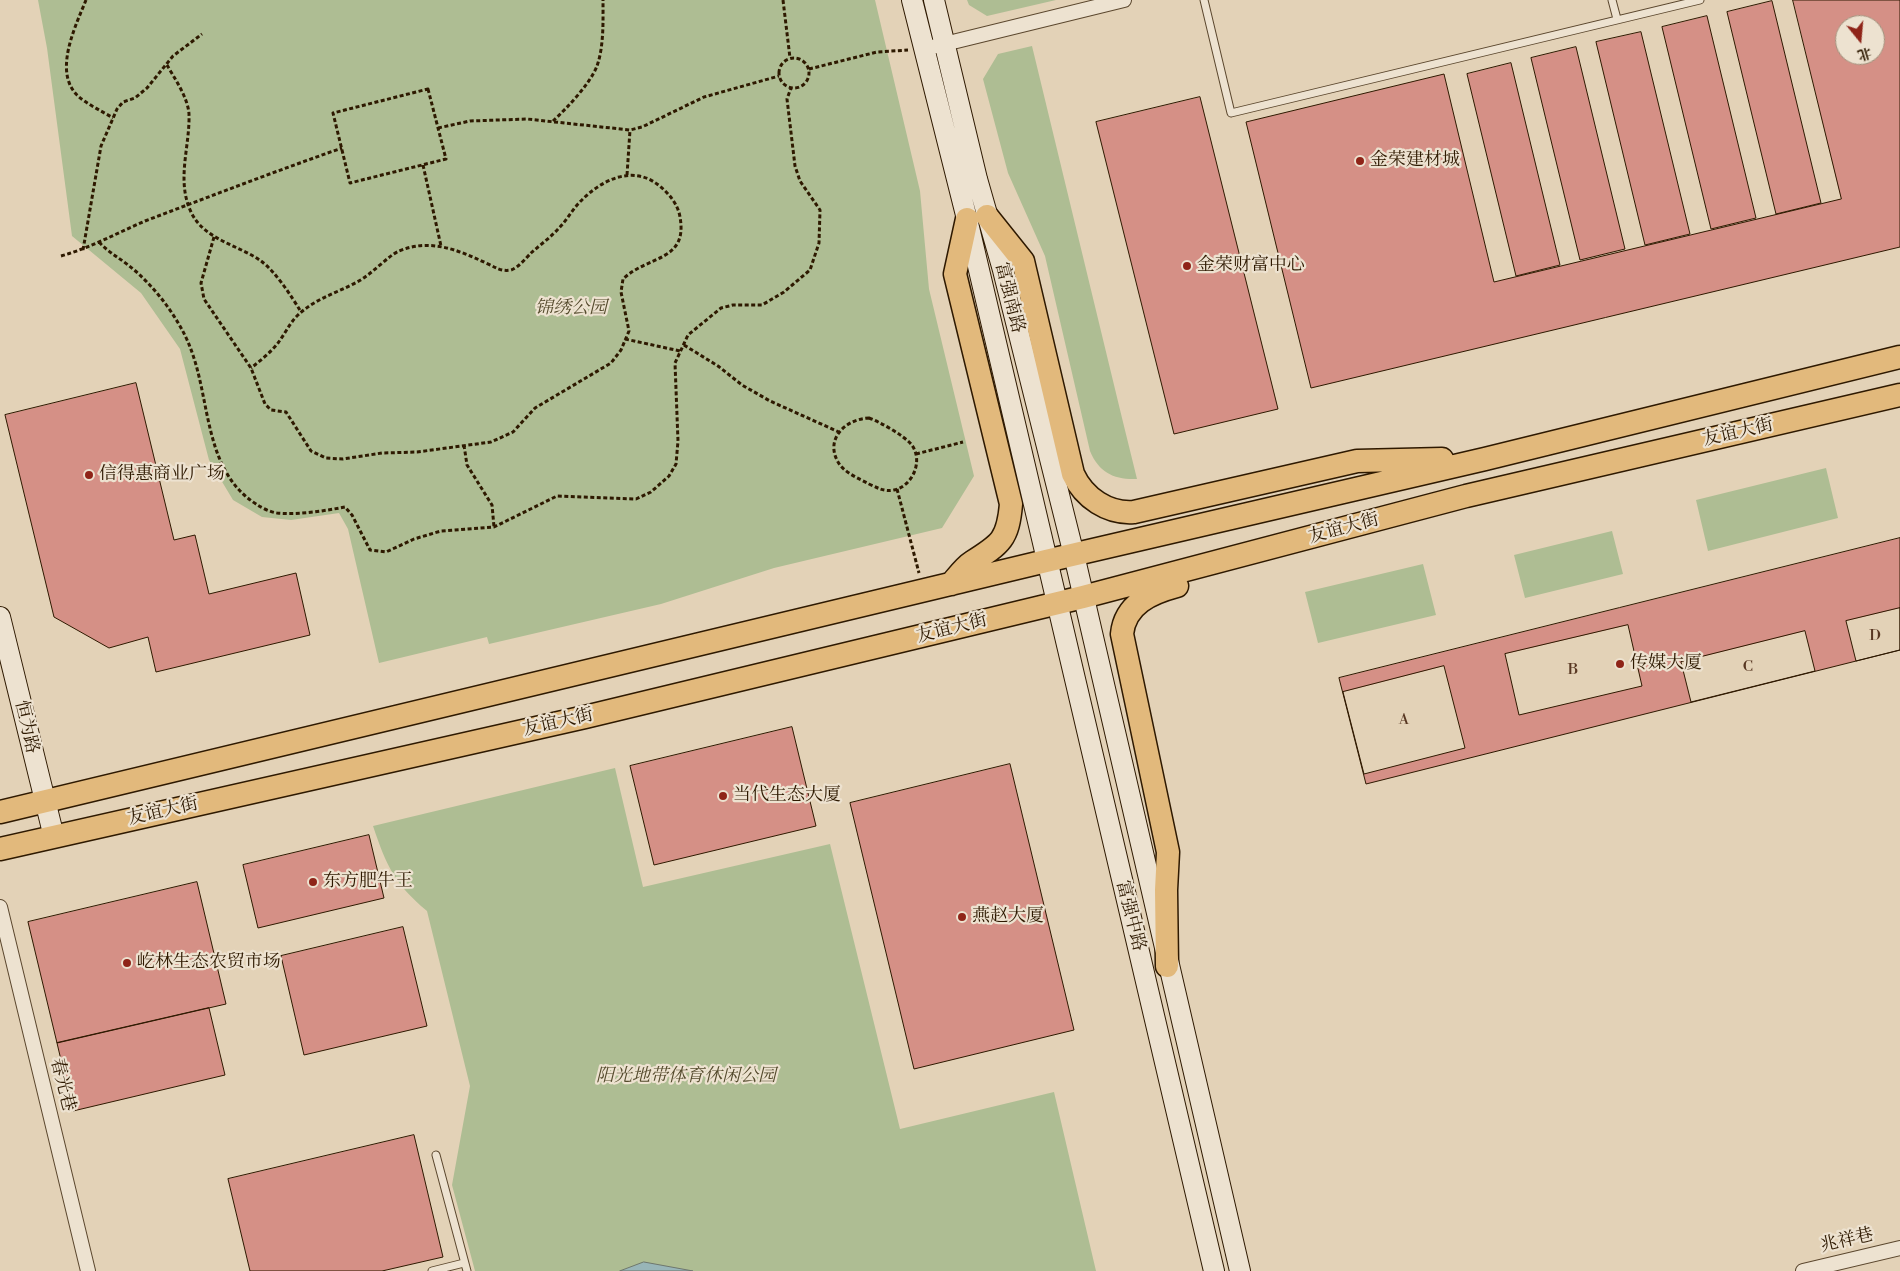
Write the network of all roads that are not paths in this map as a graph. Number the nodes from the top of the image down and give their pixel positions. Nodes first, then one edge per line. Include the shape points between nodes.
1 (912, 0) edge
2 (934, 0) edge
3 (1124, 0) edge
4 (1204, 0) edge
5 (1612, 0) edge
6 (1700, 0) edge
7 (1617, 19) junction
8 (944, 44) junction
9 (924, 49) junction
10 (977, 218) junction
11 (1900, 357) edge
12 (1900, 395) edge
13 (1485, 459) junction
14 (1466, 496) junction
15 (1074, 555) junction
16 (1046, 561) junction
17 (951, 584) junction
18 (1083, 597) junction
19 (1055, 604) junction
20 (0, 616) edge
21 (44, 802) junction
22 (0, 812) edge
23 (54, 837) junction
24 (0, 850) edge
25 (0, 907) edge
26 (1168, 966) junction
27 (436, 1155) dead end
28 (1900, 1248) edge
29 (464, 1263) junction
30 (88, 1271) edge
31 (432, 1271) edge
32 (466, 1271) edge
33 (1214, 1271) edge
34 (1240, 1271) edge
35 (1803, 1271) edge

1 - 9 main road, 富强南路
2 - 8 main road, 富强南路
3 - 8 street
4 - 7 lane via 1231,112
5 - 7 lane
6 - 7 lane
8 - 9 street
8 - 10 main road, 富强南路
9 - 10 main road, 富强南路
10 - 13 main road via 1022,261 1076,479 1086,493 1112,511 1134,512 1357,461
10 - 15 main road, 富强南路 via 1003,270
10 - 16 main road, 富强南路
10 - 17 main road via 955,274 1011,504 1008,527 1002,538 985,556 971,562
11 - 13 main road, 友谊大街
12 - 14 main road, 友谊大街
13 - 15 main road, 友谊大街
14 - 18 main road, 友谊大街
14 - 26 main road via 1397,528 1161,590 1142,600 1127,614 1122,629 1124,648 1168,852
15 - 16 main road, 友谊大街
15 - 18 main road, 富强南路
16 - 17 main road, 友谊大街
16 - 19 main road, 富强中路
17 - 21 main road, 友谊大街
18 - 19 main road, 友谊大街
18 - 26 main road, 富强中路
19 - 23 main road, 友谊大街 via 585,717
19 - 33 main road, 富强中路
20 - 21 main road, 恒为路
21 - 22 main road, 友谊大街
21 - 23 main road, 恒为路
23 - 24 main road, 友谊大街
25 - 30 street, 春光巷
26 - 34 main road, 富强中路
27 - 29 lane
28 - 35 street, 兆祥巷
29 - 31 lane
29 - 32 lane

